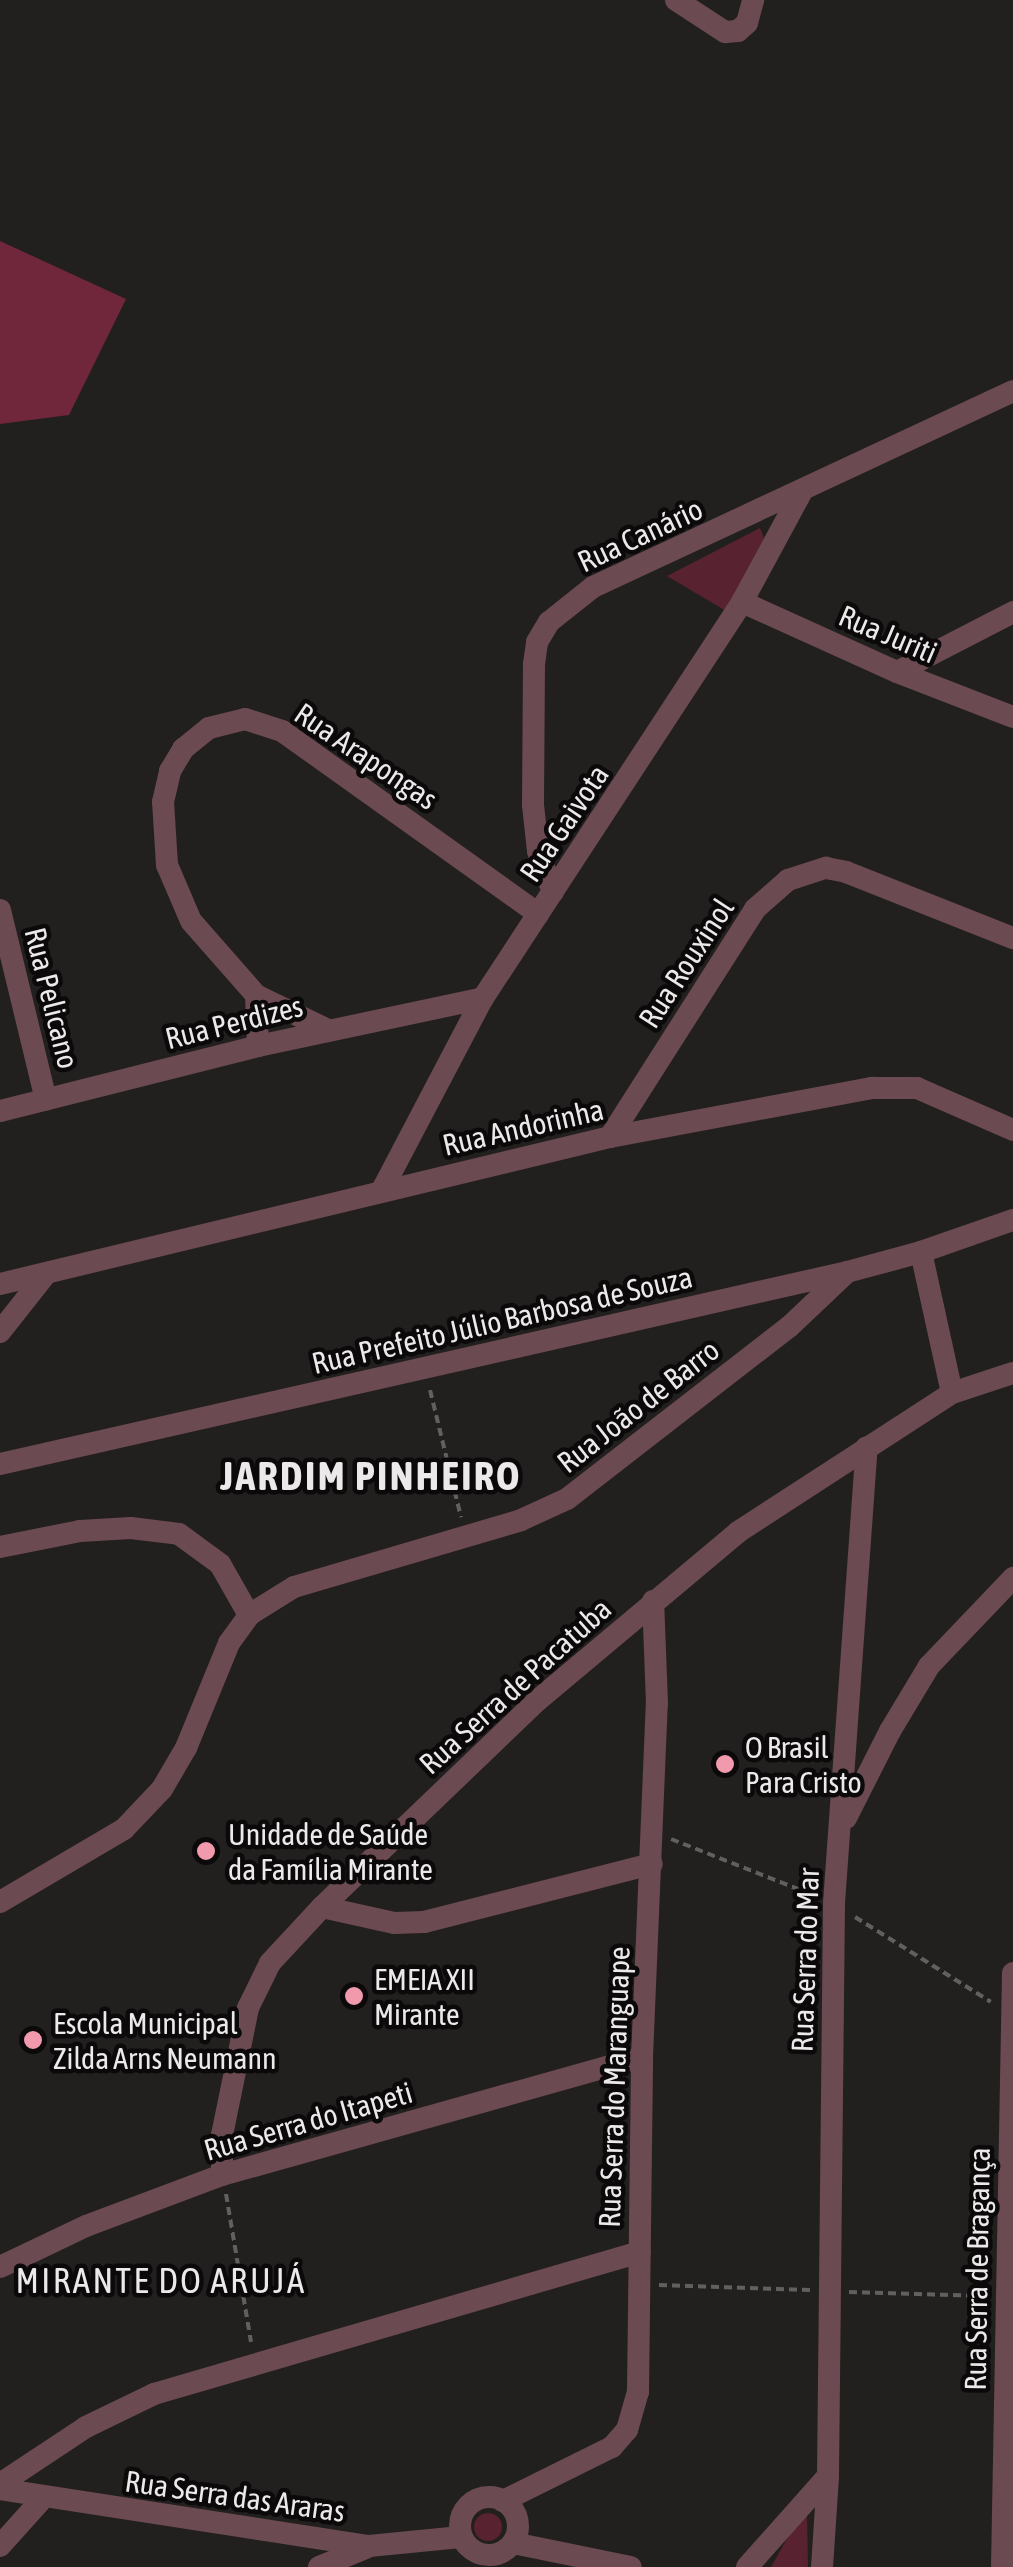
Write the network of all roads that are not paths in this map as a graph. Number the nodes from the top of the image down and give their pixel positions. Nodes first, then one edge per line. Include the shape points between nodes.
1 (676, 0) edge
2 (753, 0) edge
3 (1013, 391) edge
4 (801, 493) junction
5 (742, 602) junction
6 (1013, 612) edge
7 (897, 672) junction
8 (1013, 717) edge
9 (553, 892) junction
10 (0, 910) edge
11 (539, 914) junction
12 (1013, 938) edge
13 (256, 994) junction
14 (483, 998) junction
15 (328, 1030) junction
16 (258, 1046) junction
17 (46, 1100) junction
18 (0, 1110) edge
19 (1013, 1130) edge
20 (610, 1137) junction
21 (382, 1190) junction
22 (1013, 1220) edge
23 (922, 1252) junction
24 (847, 1272) junction
25 (46, 1274) junction
26 (0, 1284) edge
27 (0, 1332) edge
28 (1013, 1373) edge
29 (952, 1394) junction
30 (866, 1447) junction
31 (0, 1464) edge
32 (0, 1547) edge
33 (1013, 1578) edge
34 (654, 1601) junction
35 (249, 1615) junction
36 (840, 1830) junction
37 (652, 1864) junction
38 (0, 1902) edge
39 (322, 1907) junction
40 (1013, 1973) edge
41 (642, 2058) junction
42 (222, 2175) junction
43 (640, 2252) junction
44 (0, 2268) edge
45 (828, 2476) junction
46 (0, 2487) edge
47 (43, 2498) junction
48 (503, 2501) junction
49 (462, 2537) junction
50 (512, 2543) junction
51 (0, 2546) edge
52 (369, 2546) junction
53 (320, 2567) edge
54 (631, 2567) edge
55 (746, 2567) edge
56 (822, 2567) edge
57 (1002, 2567) edge

1 - 2 street via 725,32 747,23
3 - 4 street, Rua Canário
4 - 5 street, Rua Gaivota
4 - 9 street, Rua Canário via 593,588 549,622 534,664 534,805 538,851
5 - 7 street, Rua Juriti
5 - 9 street, Rua Gaivota
6 - 7 street
7 - 8 street, Rua Juriti
9 - 11 street, Rua Gaivota
10 - 17 street, Rua Pelicano
11 - 13 street, Rua Arapongas via 282,730 245,719 208,728 170,771 163,802 167,864 198,931
11 - 14 street, Rua Gaivota
12 - 20 street, Rua Rouxinol via 846,872 826,868 788,880 756,909
13 - 15 street, Rua Arapongas
13 - 16 street
14 - 15 street, Rua Perdizes
14 - 21 street, Rua Gaivota
15 - 16 street, Rua Perdizes
16 - 17 street, Rua Perdizes
17 - 18 street, Rua Perdizes
19 - 20 street, Rua Andorinha via 903,1085
20 - 21 street, Rua Andorinha
21 - 25 street, Rua Andorinha
22 - 23 street, Rua Prefeito Júlio Barbosa de Souza
23 - 24 street, Rua Prefeito Júlio Barbosa de Souza
23 - 29 street
24 - 31 street, Rua Prefeito Júlio Barbosa de Souza
24 - 35 street, Rua João de Barro via 789,1327 567,1499 520,1520 294,1587
25 - 26 street, Rua Andorinha
25 - 27 street
28 - 29 street, Rua Serra de Pacatuba
29 - 30 street, Rua Serra de Pacatuba
30 - 34 street, Rua Serra de Pacatuba via 738,1532
30 - 36 street, Rua Serra do Mar
32 - 35 street via 80,1531 179,1534 220,1564
33 - 36 street via 929,1666
34 - 37 street, Rua Serra do Maranguape
34 - 39 street, Rua Serra de Pacatuba via 538,1700
35 - 38 street, Rua João de Barro via 229,1643 162,1789 124,1829
36 - 45 street, Rua Serra do Mar
37 - 39 street via 424,1922
37 - 41 street, Rua Serra do Maranguape
39 - 42 street, Rua Serra de Pacatuba via 270,1963 248,2008 224,2120
40 - 57 street, Rua Serra de Bragança
41 - 42 street, Rua Serra do Itapeti
41 - 43 street, Rua Serra do Maranguape
42 - 44 street, Rua Serra do Itapeti via 86,2226
43 - 46 street via 154,2394 86,2427
43 - 48 street, Rua Serra do Maranguape via 638,2392 626,2430 587,2463
45 - 55 street
45 - 56 street, Rua Serra do Mar
46 - 47 street, Rua Serra das Araras
47 - 51 street
47 - 52 street, Rua Serra das Araras
48 - 49 street via 470,2504 460,2519
48 - 50 street via 518,2525
49 - 50 street, Rua Serra das Araras via 480,2554 498,2554
49 - 52 street, Rua Serra das Araras
50 - 54 street, Rua Serra das Araras
52 - 53 street

